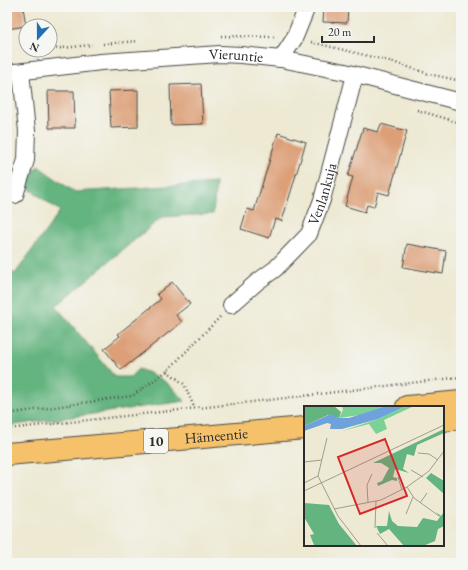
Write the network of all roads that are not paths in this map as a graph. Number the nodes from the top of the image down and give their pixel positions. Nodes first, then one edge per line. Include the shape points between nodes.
1 (307, 7) edge
2 (281, 59) junction
3 (14, 73) edge
4 (355, 75) junction
5 (461, 102) edge
6 (15, 195) dead end
7 (231, 305) road end
8 (461, 402) edge
9 (418, 406) edge
10 (461, 418) edge
11 (444, 420) edge
12 (304, 428) edge
13 (7, 454) edge

1 - 2 street via 294,39
2 - 3 street, Vieruntie via 220,54 101,62
2 - 4 street, Vieruntie
3 - 6 street via 28,131 26,160
4 - 5 street, Vieruntie
4 - 7 street, Venlankuja via 322,200 309,234 275,269
8 - 9 highway
10 - 11 highway
12 - 13 highway, Hämeentie / 10

